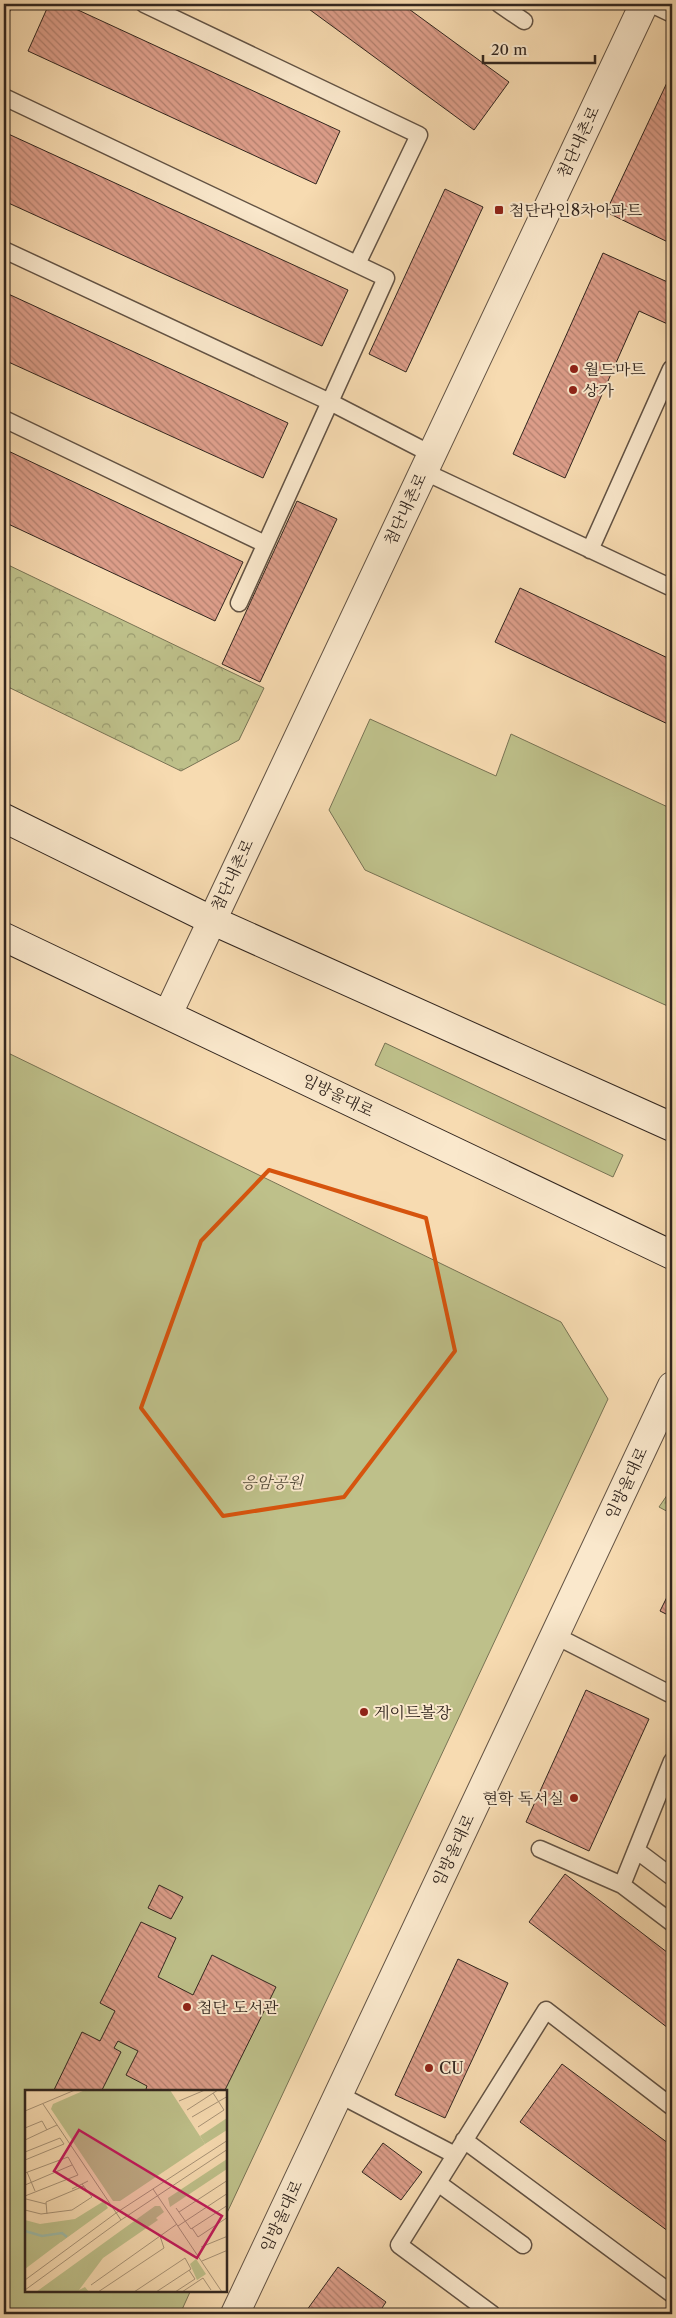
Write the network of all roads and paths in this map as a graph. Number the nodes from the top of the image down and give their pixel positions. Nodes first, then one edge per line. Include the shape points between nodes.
1 (144, 4) edge
2 (499, 4) edge
3 (644, 4) edge
4 (651, 4) edge
5 (672, 14) edge
6 (524, 21) dead end
7 (4, 97) edge
8 (4, 250) edge
9 (357, 264) junction
10 (671, 369) dead end
11 (330, 402) junction
12 (4, 419) edge
13 (427, 462) junction
14 (265, 544) junction
15 (590, 550) junction
16 (672, 588) edge
17 (239, 603) dead end
18 (4, 818) edge
19 (211, 920) junction
20 (4, 937) edge
21 (168, 1014) junction
22 (672, 1127) edge
23 (672, 1255) edge
24 (672, 1386) edge
25 (554, 1635) junction
26 (672, 1695) edge
27 (672, 1761) edge
28 (540, 1849) dead end
29 (636, 1850) junction
30 (672, 1878) edge
31 (622, 1885) junction
32 (672, 1923) edge
33 (338, 2094) junction
34 (672, 2107) edge
35 (464, 2140) junction
36 (455, 2155) junction
37 (438, 2183) junction
38 (523, 2245) dead end
39 (672, 2294) edge
40 (235, 2314) edge
41 (492, 2314) edge

1 - 9 lane via 419,135
2 - 6 lane
3 - 13 street, 첨단내촌로
4 - 5 lane
7 - 9 lane
8 - 11 lane
9 - 11 lane via 386,278
10 - 15 lane
11 - 13 lane
11 - 14 lane
12 - 14 lane
13 - 15 lane
13 - 19 street, 첨단내촌로
14 - 17 lane
15 - 16 lane
18 - 19 street
19 - 21 street, 첨단내촌로
19 - 22 street
20 - 21 street, 임방울대로
21 - 23 street, 임방울대로
24 - 25 street, 임방울대로
25 - 26 lane
25 - 33 street, 임방울대로
27 - 29 lane
28 - 31 lane
29 - 30 lane
29 - 31 lane
31 - 32 lane
33 - 36 lane
33 - 40 street, 임방울대로
34 - 35 lane via 546,2010
35 - 36 lane
35 - 39 lane
36 - 37 lane
37 - 38 lane
37 - 41 lane via 399,2245

